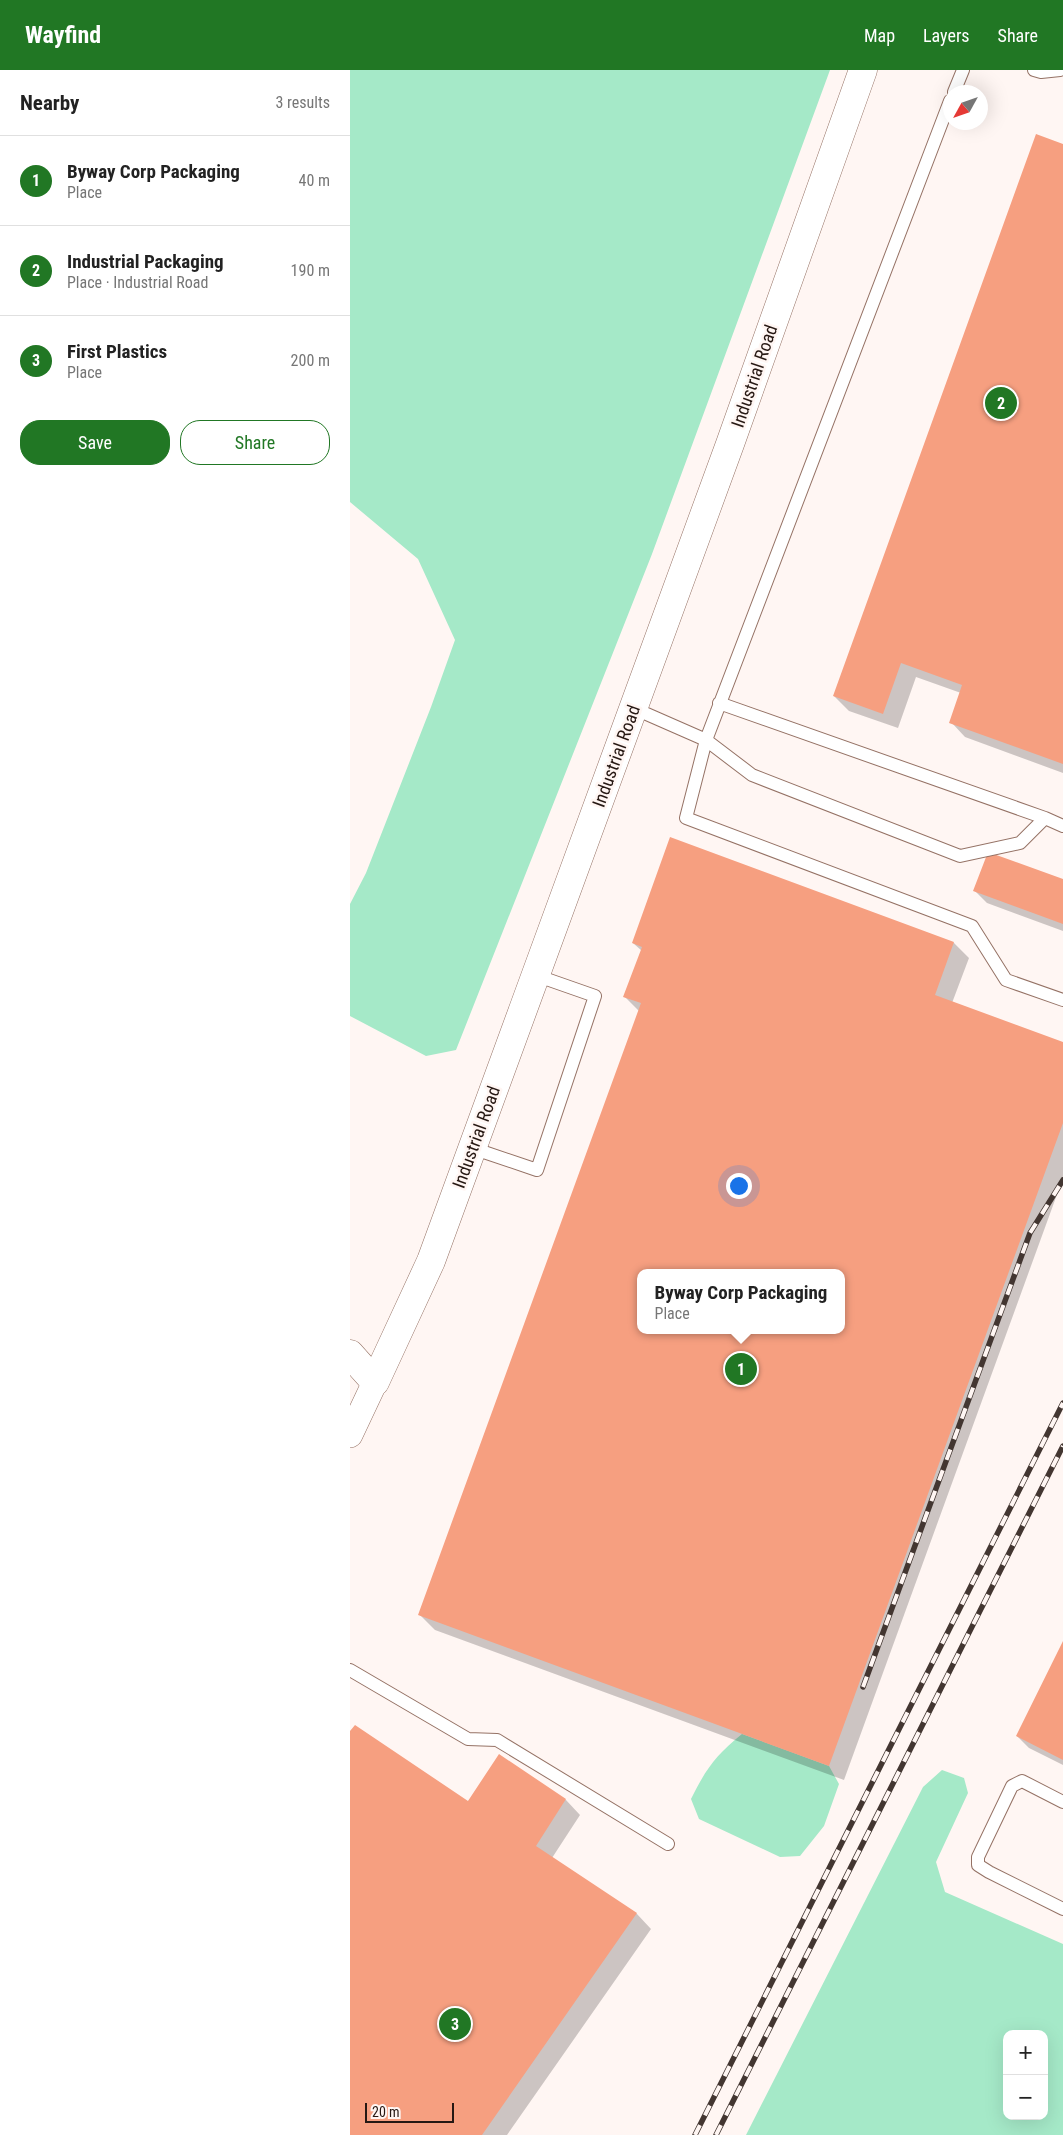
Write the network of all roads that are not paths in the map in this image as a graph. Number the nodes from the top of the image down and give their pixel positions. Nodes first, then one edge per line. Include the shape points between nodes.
1 (862, 70) edge
2 (962, 70) edge
3 (1034, 70) edge
4 (1060, 70) edge
5 (957, 85) edge
6 (943, 119) edge
7 (719, 703) junction
8 (633, 708) junction
9 (706, 740) junction
10 (1045, 818) junction
11 (1063, 826) edge
12 (535, 975) junction
13 (1063, 1000) edge
14 (472, 1148) junction
15 (350, 1354) edge
16 (375, 1382) junction
17 (350, 1435) edge
18 (350, 1670) edge
19 (1063, 1802) edge
20 (668, 1844) dead end
21 (1063, 1909) edge

1 - 8 street, Industrial Road
2 - 5 lane
3 - 4 lane
6 - 7 lane
7 - 9 lane
7 - 10 lane
8 - 9 lane
8 - 12 street, Industrial Road
9 - 10 lane via 752,775 960,856 1020,843
9 - 13 lane via 686,818 972,926 1006,980
10 - 11 lane
12 - 14 street, Industrial Road
12 - 14 lane via 595,996 537,1170
14 - 16 street, Industrial Road via 430,1261
15 - 16 street
16 - 17 street, Industrial Road
18 - 20 lane via 468,1738 496,1740
19 - 21 lane via 1022,1781 1016,1782 978,1857 978,1865

